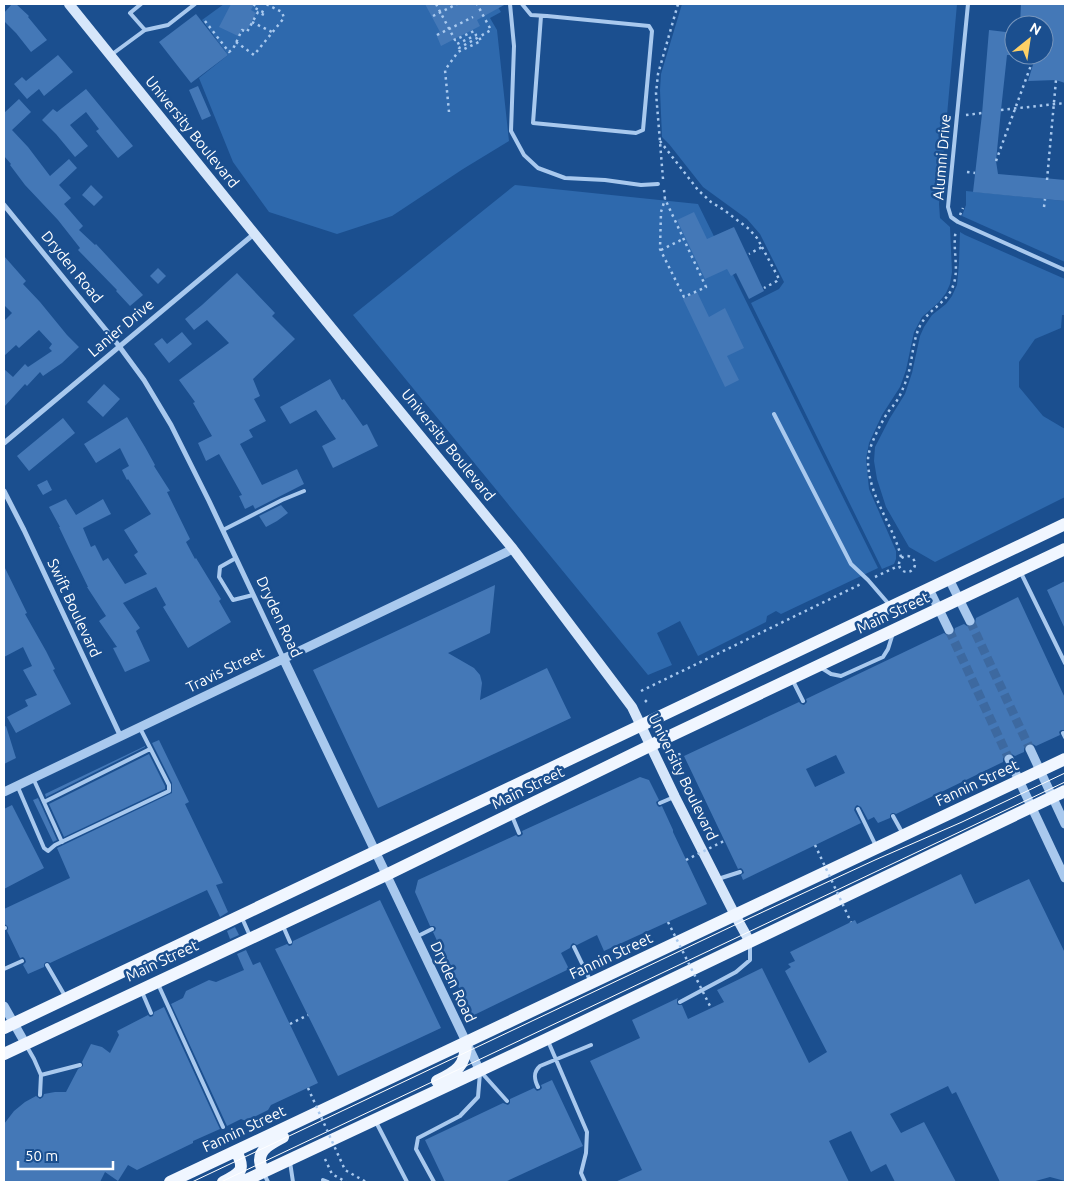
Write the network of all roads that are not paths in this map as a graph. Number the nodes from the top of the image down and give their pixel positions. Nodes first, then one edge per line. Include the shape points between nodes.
1 (69, 4) edge
2 (141, 4) edge
3 (196, 4) edge
4 (510, 4) edge
5 (522, 4) edge
6 (968, 4) edge
7 (542, 16) junction
8 (145, 30) junction
9 (110, 55) junction
10 (658, 184) dead end
11 (4, 205) edge
12 (255, 234) junction
13 (1065, 270) edge
14 (119, 346) junction
15 (774, 414) dead end
16 (4, 443) edge
17 (4, 491) edge
18 (304, 491) dead end
19 (1065, 524) edge
20 (222, 530) junction
21 (513, 549) junction
22 (1065, 549) edge
23 (236, 558) junction
24 (1020, 571) junction
25 (949, 579) junction
26 (929, 589) junction
27 (253, 595) junction
28 (958, 600) junction
29 (888, 608) junction
30 (938, 609) junction
31 (970, 621) tunnel mouth
32 (894, 630) junction
33 (949, 630) tunnel mouth
34 (283, 658) junction
35 (1065, 663) edge
36 (818, 666) junction
37 (792, 678) junction
38 (803, 700) dead end
39 (642, 725) junction
40 (139, 726) junction
41 (120, 735) junction
42 (651, 746) junction
43 (150, 749) junction
44 (1030, 749) tunnel mouth
45 (1009, 759) tunnel mouth
46 (1065, 759) edge
47 (1040, 771) junction
48 (33, 778) junction
49 (1019, 781) junction
50 (18, 785) junction
51 (1065, 791) edge
52 (4, 792) edge
53 (675, 796) junction
54 (1052, 797) junction
55 (44, 802) junction
56 (660, 803) dead end
57 (1032, 807) junction
58 (858, 810) dead end
59 (511, 814) junction
60 (893, 816) dead end
61 (1065, 824) edge
62 (520, 833) dead end
63 (904, 836) junction
64 (62, 842) junction
65 (877, 848) junction
66 (375, 852) junction
67 (740, 872) dead end
68 (386, 874) junction
69 (1065, 878) edge
70 (716, 879) junction
71 (241, 916) junction
72 (735, 916) junction
73 (281, 923) junction
74 (432, 930) dead end
75 (416, 937) junction
76 (251, 938) junction
77 (290, 942) dead end
78 (750, 942) junction
79 (574, 946) dead end
80 (22, 961) dead end
81 (48, 965) dead end
82 (4, 969) edge
83 (157, 982) junction
84 (592, 983) junction
85 (141, 990) junction
86 (66, 999) junction
87 (680, 1002) dead end
88 (4, 1006) edge
89 (152, 1013) dead end
90 (9, 1026) edge
91 (547, 1039) junction
92 (466, 1043) junction
93 (25, 1044) junction
94 (591, 1045) dead end
95 (4, 1054) edge
96 (556, 1060) junction
97 (80, 1065) dead end
98 (480, 1070) junction
99 (41, 1075) junction
100 (538, 1087) dead end
101 (40, 1095) dead end
102 (507, 1101) dead end
103 (316, 1113) junction
104 (375, 1120) junction
105 (223, 1127) dead end
106 (236, 1151) junction
107 (290, 1160) junction
108 (266, 1177) edge
109 (323, 1180) dead end
110 (170, 1182) edge
111 (223, 1182) edge
112 (242, 1182) edge
113 (293, 1182) edge
114 (328, 1182) edge
115 (407, 1182) edge
116 (434, 1182) edge
117 (585, 1182) edge

1 - 9 main road, University Boulevard
2 - 8 lane via 130,13
3 - 8 lane via 168,26
4 - 10 lane via 514,46 511,131 524,155 538,168 565,178
5 - 7 lane via 531,15
6 - 13 lane, Alumni Drive via 948,207 950,217
7 - 7 lane via 649,26 652,31 643,130 533,123
8 - 9 lane
9 - 12 main road, University Boulevard
11 - 14 street, Dryden Road
12 - 14 street, Lanier Drive
12 - 21 main road, University Boulevard
14 - 16 street, Lanier Drive
14 - 20 street, Dryden Road via 171,425
15 - 29 lane via 850,564 868,580 887,602
17 - 41 street, Swift Boulevard
18 - 20 lane
19 - 25 main road, Main Street
20 - 23 street, Dryden Road
21 - 34 street, Travis Street
21 - 39 main road, University Boulevard via 632,707
22 - 24 main road, Main Street
23 - 27 street, Dryden Road
23 - 27 lane via 220,567 219,577 233,600
24 - 28 main road, Main Street
24 - 35 lane
25 - 26 main road, Main Street
25 - 28 street
26 - 29 main road, Main Street
26 - 30 street
27 - 34 street, Dryden Road
28 - 30 main road, Main Street
28 - 31 street
29 - 39 main road, Main Street
30 - 32 main road, Main Street
30 - 33 street
32 - 36 main road, Main Street
32 - 36 lane via 884,657 842,676
34 - 40 street, Travis Street
34 - 66 street, Dryden Road
36 - 37 main road, Main Street
37 - 38 lane
37 - 42 main road, Main Street
39 - 42 main road, University Boulevard
39 - 66 main road, Main Street
40 - 41 street, Travis Street
40 - 43 lane
41 - 48 street, Travis Street
42 - 53 main road, University Boulevard
42 - 59 main road, Main Street
43 - 55 lane
43 - 64 lane via 169,791
44 - 47 street
45 - 49 street
46 - 47 main road, Fannin Street
47 - 49 main road, Fannin Street
47 - 54 street
48 - 50 street, Travis Street
48 - 55 lane
49 - 57 street
49 - 63 main road, Fannin Street
50 - 52 street, Travis Street
50 - 64 lane via 44,848 48,851
51 - 54 main road
53 - 56 lane
53 - 70 main road, University Boulevard
54 - 57 main road
54 - 61 street
55 - 64 lane
57 - 69 street
57 - 78 main road
58 - 65 lane
59 - 62 lane
59 - 68 main road, Main Street
60 - 63 lane
63 - 65 main road, Fannin Street
65 - 72 main road, Fannin Street
66 - 68 street, Dryden Road
66 - 71 main road, Main Street
67 - 70 lane
68 - 73 main road, Main Street
68 - 75 street, Dryden Road
70 - 72 main road, University Boulevard
71 - 76 lane
71 - 86 main road, Main Street
72 - 78 main road, University Boulevard
72 - 84 main road, Fannin Street
73 - 76 main road, Main Street
73 - 77 lane
74 - 75 lane
75 - 92 street, Dryden Road
76 - 83 main road, Main Street
78 - 87 lane via 750,960 736,972
78 - 91 main road
79 - 84 lane
80 - 82 lane
81 - 86 lane
83 - 85 main road, Main Street
83 - 105 lane
84 - 92 main road, Fannin Street
85 - 89 lane
85 - 93 main road, Main Street
86 - 90 main road, Main Street
88 - 90 street
90 - 93 street
91 - 96 lane
91 - 98 main road
92 - 98 street, Dryden Road
92 - 103 main road, Fannin Street
92 - 104 main road via 463,1060 452,1074 382,1108
93 - 95 main road, Main Street
93 - 99 lane
94 - 96 lane
96 - 100 lane via 537,1069 534,1078
96 - 117 lane via 587,1132 582,1173
97 - 99 lane
98 - 102 lane
98 - 104 main road
98 - 116 lane via 478,1097 460,1116 418,1138 416,1149
99 - 101 lane
103 - 106 main road, Fannin Street
103 - 108 main road via 309,1124 271,1143 263,1151 260,1160
104 - 107 main road
104 - 115 lane
106 - 110 main road, Fannin Street
106 - 111 main road via 241,1162 240,1170
107 - 108 main road
107 - 113 lane
108 - 112 main road
109 - 114 lane

